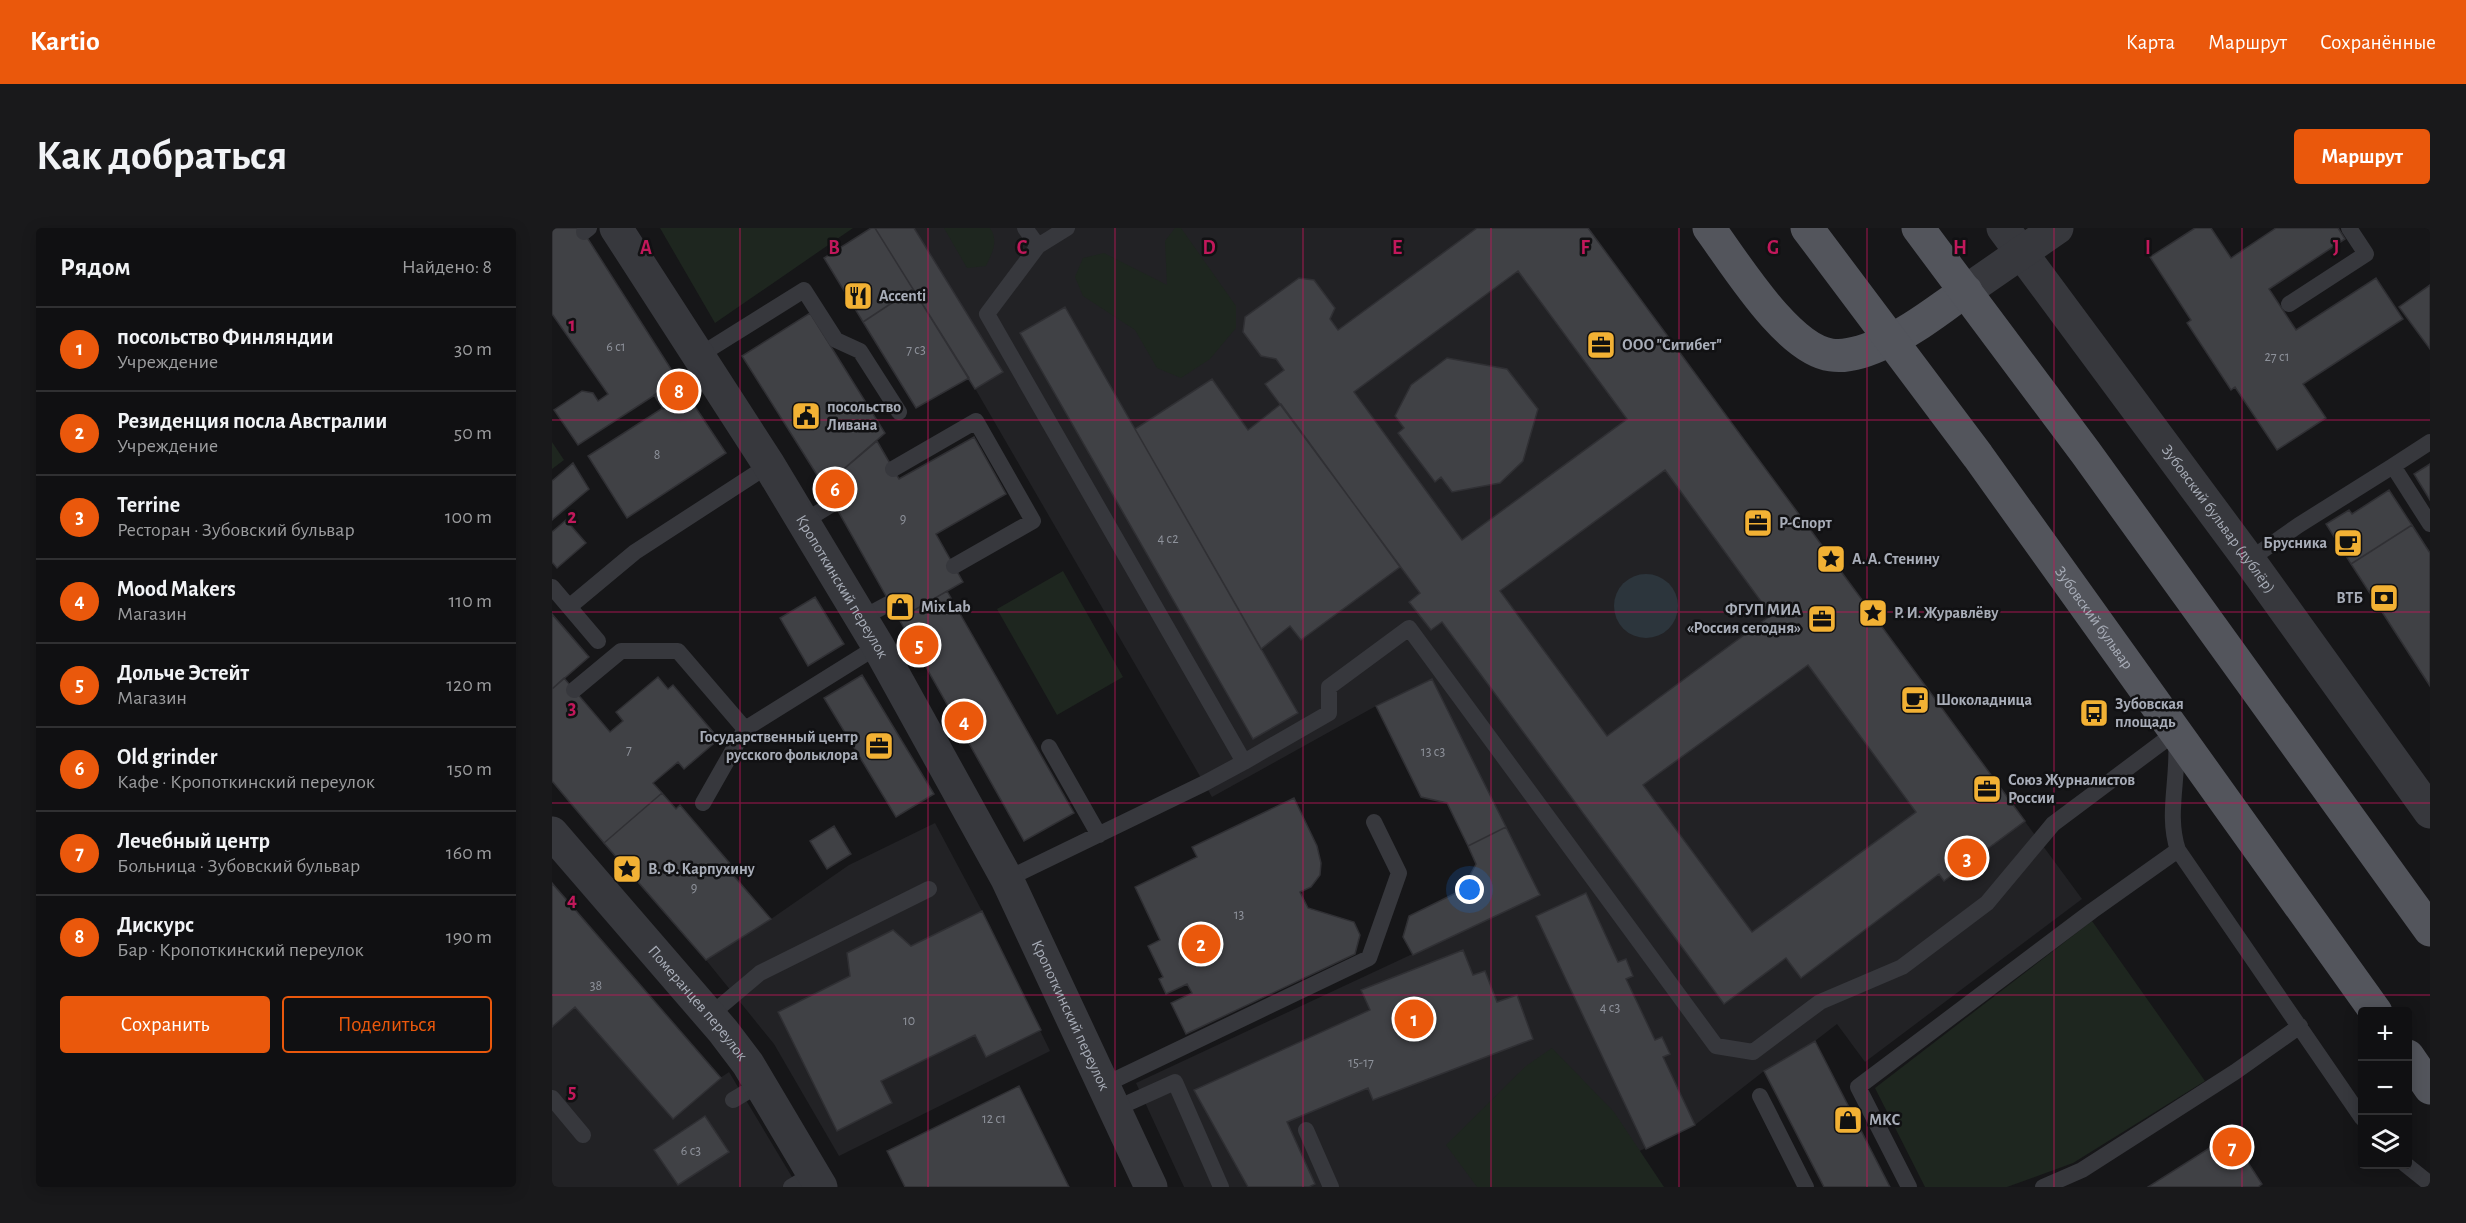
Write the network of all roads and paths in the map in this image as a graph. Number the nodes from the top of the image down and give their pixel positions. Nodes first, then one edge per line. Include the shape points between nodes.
1 (616, 228) edge
2 (1025, 228) edge
3 (1066, 228) edge
4 (1709, 228) edge
5 (1808, 228) edge
6 (1918, 228) edge
7 (2057, 228) edge
8 (2349, 228) edge
9 (2012, 240) edge
10 (1038, 246) junction
11 (1966, 291) junction
12 (2289, 304) dead end
13 (1890, 341) junction
14 (700, 355) junction
15 (899, 412) dead end
16 (2430, 442) edge
17 (769, 465) junction
18 (2393, 466) junction
19 (893, 469) dead end
20 (834, 503) dead end
21 (803, 522) junction
22 (2430, 525) edge
23 (2249, 560) junction
24 (954, 566) dead end
25 (552, 588) edge
26 (890, 603) dead end
27 (569, 608) junction
28 (862, 618) junction
29 (598, 641) dead end
30 (878, 646) junction
31 (574, 690) dead end
32 (745, 729) junction
33 (2175, 732) junction
34 (1048, 747) dead end
35 (1244, 762) junction
36 (703, 803) dead end
37 (2430, 812) edge
38 (1374, 822) dead end
39 (552, 833) edge
40 (1099, 835) junction
41 (2178, 850) junction
42 (1007, 879) junction
43 (930, 889) dead end
44 (2430, 930) edge
45 (2373, 1007) edge
46 (709, 1016) junction
47 (2300, 1026) junction
48 (2411, 1061) edge
49 (2430, 1088) edge
50 (1760, 1096) dead end
51 (1110, 1097) junction
52 (552, 1098) edge
53 (2360, 1115) edge
54 (1306, 1130) dead end
55 (584, 1135) dead end
56 (2411, 1169) edge
57 (808, 1183) edge
58 (2430, 1184) edge
59 (1145, 1185) edge
60 (1221, 1187) edge
61 (1331, 1187) edge
62 (1806, 1187) edge
63 (1909, 1187) edge
64 (2043, 1187) edge

1 - 14 street, Кропоткинский переулок
2 - 10 lane
3 - 10 lane
4 - 13 main road via 1791,334 1809,347 1829,355 1848,356
5 - 13 main road, Зубовский бульвар
6 - 11 main road
7 - 9 street
8 - 12 lane via 2366,254
9 - 11 street
9 - 23 street, Зубовский бульвар (дублёр)
10 - 35 lane via 987,314
11 - 13 main road
11 - 44 main road
13 - 33 main road, Зубовский бульвар via 1978,456
14 - 15 lane via 804,290 836,340 860,351
14 - 17 street, Кропоткинский переулок
16 - 18 lane
17 - 21 street, Кропоткинский переулок
17 - 27 lane via 635,552
18 - 22 lane
18 - 23 lane
19 - 24 lane via 976,421 1033,521
20 - 21 lane
21 - 28 street, Кропоткинский переулок
23 - 37 street, Зубовский бульвар (дублёр)
25 - 27 lane
26 - 28 lane
27 - 29 lane
28 - 30 street, Кропоткинский переулок
30 - 32 lane
30 - 42 street, Кропоткинский переулок
31 - 32 lane via 621,651 678,651
32 - 36 lane
33 - 35 lane via 2053,824 1987,903 1902,966 1820,1002 1753,1052 1716,1046 1409,628 1329,687 1329,713
33 - 41 lane via 2178,761 2172,822
33 - 45 main road, Зубовский бульвар
34 - 40 lane
35 - 40 lane
38 - 51 lane via 1399,873 1369,958
39 - 46 street, Померанцев переулок
40 - 42 lane
41 - 47 lane
41 - 63 lane via 1858,1087
42 - 51 street, Кропоткинский переулок
43 - 46 lane via 760,973
46 - 57 street, Померанцев переулок via 748,1064 746,1092
47 - 53 lane
47 - 64 lane via 2082,1170
48 - 49 main road
50 - 62 lane
51 - 59 street, Кропоткинский переулок
51 - 60 lane via 1175,1082
52 - 55 lane
54 - 61 lane
56 - 58 lane

